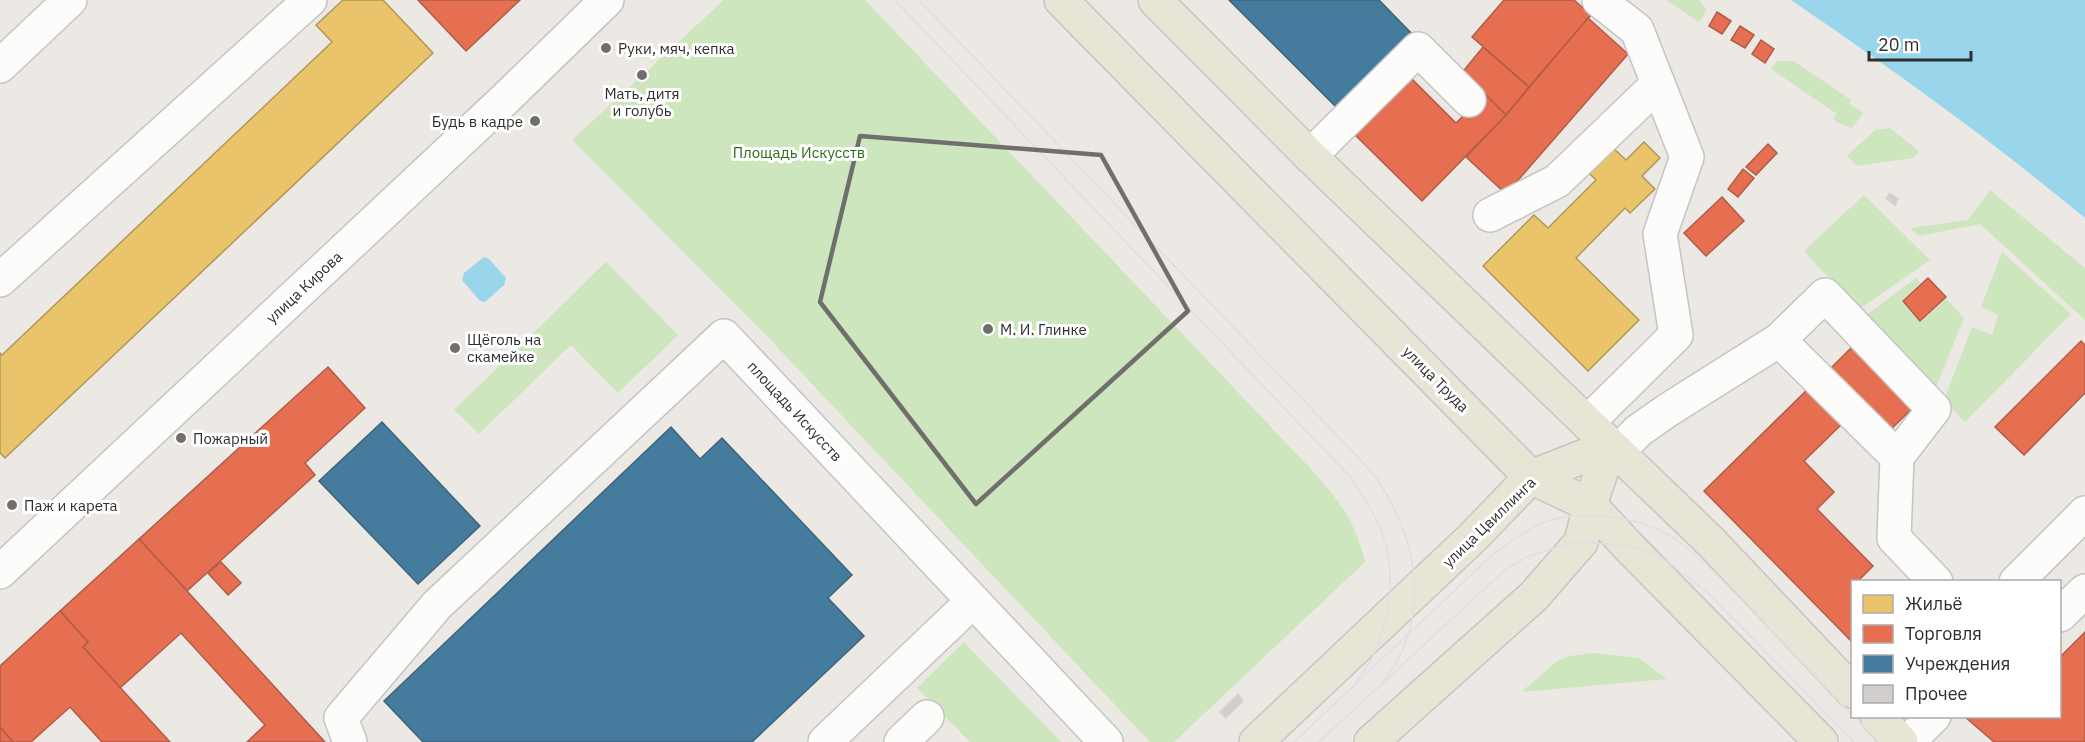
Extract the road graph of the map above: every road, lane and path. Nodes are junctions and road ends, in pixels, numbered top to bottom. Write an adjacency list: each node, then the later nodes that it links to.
1 (70, 0): 7 (street)
2 (310, 0): 12 (street)
3 (607, 0): 20 (street, улица Кирова)
4 (1061, 0): 17 (main road, улица Труда)
5 (1155, 0): 10 (main road)
6 (1599, 0): 8 (street)
7 (0, 66)
8 (1658, 84): 11 (street); 14 (street)
9 (1470, 100): 10 (street)
10 (1310, 156): 14 (main road)
11 (1490, 215)
12 (0, 280)
13 (1779, 340): 15 (street); 16 (street); 16 (street)
14 (1587, 423): 15 (main road)
15 (1614, 449): 17 (main road, улица Цвиллинга); 18 (main road); 26 (main road)
16 (1897, 457): 21 (street)
17 (1531, 477): 18 (main road, улица Труда); 34 (main road, улица Цвиллинга)
18 (1590, 504): 35 (main road); 36 (main road, улица Труда)
19 (2085, 513): 22 (street)
20 (0, 572)
21 (1934, 580)
22 (2018, 580)
23 (2085, 591): 25 (street)
24 (973, 601): 30 (street, площадь Искусств); 31 (street); 33 (street, площадь Искусств)
25 (2061, 614)
26 (1851, 690)
27 (927, 717): 32 (street)
28 (1878, 718): 37 (main road)
29 (1933, 718): 38 (street)
30 (350, 742)
31 (825, 742)
32 (901, 742)
33 (1106, 742)
34 (1256, 742)
35 (1371, 742)
36 (1821, 742)
37 (1901, 742)
38 (1908, 742)

